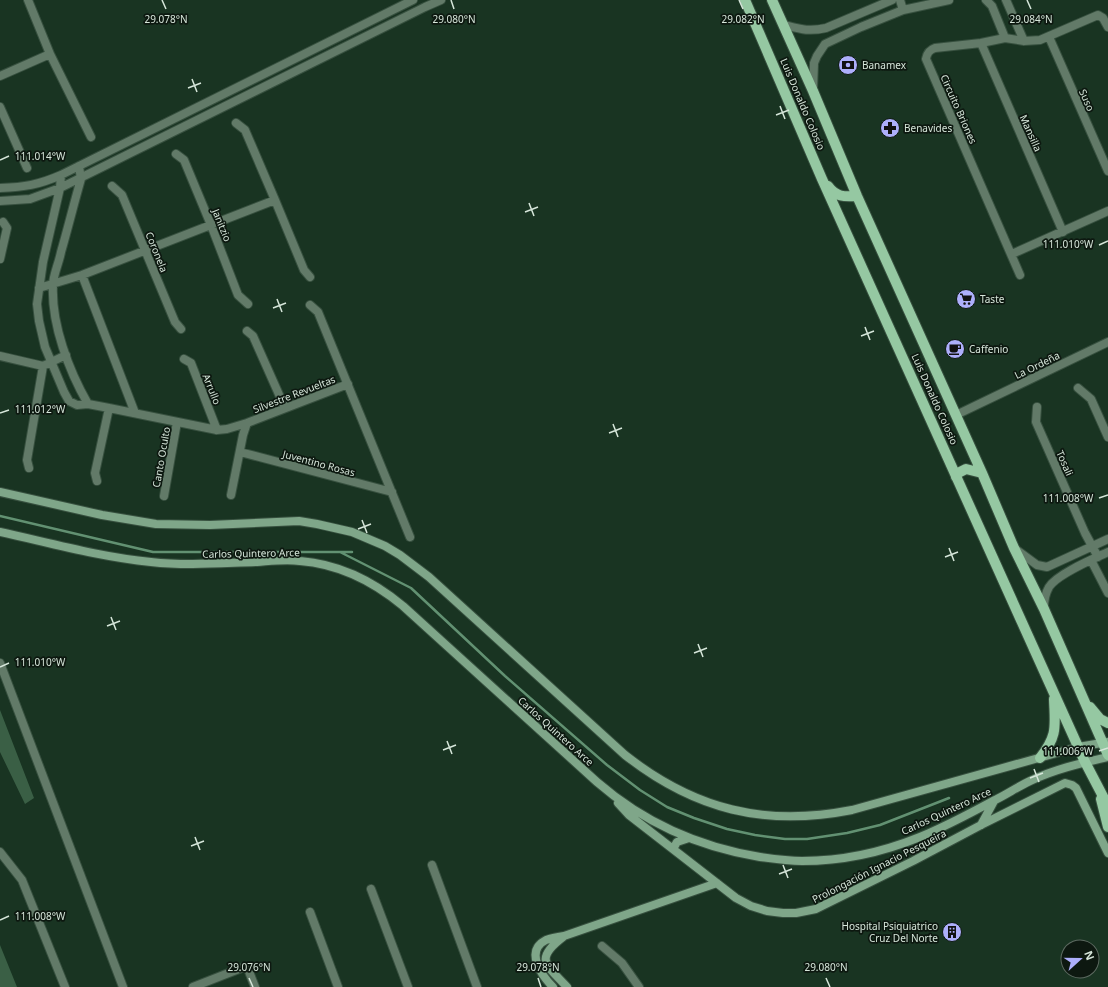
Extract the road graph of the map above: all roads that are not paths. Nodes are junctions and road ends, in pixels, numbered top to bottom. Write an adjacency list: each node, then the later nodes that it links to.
1 (28, 0): 19 (street)
2 (413, 0): 20 (street)
3 (441, 0): 11 (street)
4 (745, 0): 33 (main road, Luis Donaldo Colosio)
5 (772, 0): 13 (main road, Luis Donaldo Colosio)
6 (892, 0): 13 (street)
7 (900, 0): 12 (street)
8 (949, 0): 12 (street)
9 (986, 0): 16 (street)
10 (1006, 0): 17 (street)
11 (423, 3): 22 (street)
12 (904, 10): 23 (street)
13 (784, 25): 23 (main road, Luis Donaldo Colosio)
14 (1108, 28): 15 (street, Circuito Briones)
15 (1049, 37): 17 (street, Circuito Briones); 30 (street, Suso)
16 (1005, 38): 17 (street, Circuito Briones); 18 (street, Circuito Briones)
17 (1024, 41)
18 (981, 43): 43 (street, Mansilla); 45 (street, Circuito Briones)
19 (50, 54): 21 (street); 26 (street)
20 (279, 66): 22 (street); 28 (street)
21 (0, 76)
22 (285, 76): 32 (street)
23 (813, 91): 37 (main road, Luis Donaldo Colosio)
24 (0, 107): 29 (street)
25 (236, 124): 38 (street)
26 (91, 137)
27 (176, 154): 42 (street, Janitzio)
28 (79, 166): 31 (street); 32 (street)
29 (27, 168)
30 (1108, 171)
31 (61, 175): 35 (street); 36 (street)
32 (81, 178): 36 (street); 50 (street)
33 (822, 179): 37 (main road); 77 (main road, Luis Donaldo Colosio)
34 (112, 186): 44 (street, Coronela)
35 (0, 188)
36 (60, 188): 39 (street); 51 (street)
37 (857, 196): 69 (main road, Luis Donaldo Colosio)
38 (275, 200): 42 (street); 49 (street)
39 (0, 201)
40 (1108, 211): 43 (street)
41 (3, 222): 46 (street)
42 (211, 225): 44 (street); 52 (street, Janitzio)
43 (1063, 232): 45 (street)
44 (146, 250): 47 (street); 54 (street, Coronela)
45 (1012, 254): 48 (street)
46 (0, 259)
47 (82, 275): 50 (street); 68 (street)
48 (1020, 275)
49 (310, 276)
50 (53, 284): 51 (street); 57 (street)
51 (39, 288): 60 (street)
52 (248, 304)
53 (310, 305): 62 (street)
54 (181, 329)
55 (247, 331): 67 (street)
56 (1108, 342): 69 (street, La Ordeña)
57 (66, 355): 60 (street); 64 (street)
58 (0, 356): 61 (street)
59 (184, 359): 72 (street, Arrullo)
60 (52, 362): 61 (street); 64 (street)
61 (43, 366): 75 (street)
62 (348, 384): 67 (street, Silvestre Revueltas); 80 (street)
63 (1078, 388): 73 (street)
64 (88, 404): 66 (street)
65 (1037, 407): 86 (street, Tosali)
66 (109, 408): 68 (street); 78 (street)
67 (285, 408): 71 (street, Silvestre Revueltas)
68 (135, 413): 70 (street)
69 (956, 415): 76 (main road, Luis Donaldo Colosio)
70 (177, 422): 72 (street); 82 (street, Canto Oculto)
71 (247, 423): 72 (street, Silvestre Revueltas); 74 (street)
72 (217, 430)
73 (1108, 437)
74 (240, 452): 80 (street, Juventino Rosas); 81 (street)
75 (29, 468)
76 (982, 473): 77 (main road); 87 (main road, Luis Donaldo Colosio)
77 (956, 477): 93 (main road, Luis Donaldo Colosio)
78 (97, 481)
79 (0, 492): 99 (main road, Carlos Quintero Arce)
80 (392, 492): 84 (street)
81 (231, 495)
82 (164, 496)
83 (0, 532): 101 (main road, Carlos Quintero Arce)
84 (410, 537)
85 (1108, 539): 86 (street)
86 (1093, 546): 87 (street); 89 (street, Tosali)
87 (1014, 548): 91 (main road, Luis Donaldo Colosio)
88 (1108, 552): 89 (street)
89 (1095, 558): 90 (street, Tosali); 91 (street)
90 (1108, 593)
91 (1044, 609): 94 (main road, Luis Donaldo Colosio)
92 (0, 663): 118 (street)
93 (1054, 693): 97 (main road, Luis Donaldo Colosio); 99 (main road)
94 (1082, 697): 95 (main road); 96 (main road, Luis Donaldo Colosio)
95 (1108, 723)
96 (1106, 743): 97 (main road, Carlos Quintero Arce); 98 (main road, Luis Donaldo Colosio)
97 (1078, 747): 99 (main road, Carlos Quintero Arce); 100 (main road, Luis Donaldo Colosio)
98 (1108, 756): 100 (main road, Carlos Quintero Arce)
99 (1040, 758)
100 (1085, 762): 102 (main road, Luis Donaldo Colosio); 103 (main road, Carlos Quintero Arce)
101 (600, 784): 107 (main road, Carlos Quintero Arce); 108 (main road, Prolongación Ignacio Pesqueira)
102 (1099, 788): 104 (main road, Luis Donaldo Colosio); 106 (main road)
103 (994, 801): 105 (main road); 107 (main road, Carlos Quintero Arce)
104 (1108, 806)
105 (981, 825): 110 (main road, Prolongación Ignacio Pesqueira); 112 (main road, Prolongación Ignacio Pesqueira)
106 (1108, 827)
107 (689, 838): 108 (main road)
108 (673, 849): 112 (main road, Prolongación Ignacio Pesqueira)
109 (0, 852): 117 (street)
110 (1108, 853)
111 (432, 865): 123 (street)
112 (717, 883): 115 (main road)
113 (370, 889): 122 (street)
114 (310, 912): 121 (street)
115 (564, 936): 124 (main road); 125 (main road)
116 (602, 946): 126 (street)
117 (65, 987)
118 (123, 987)
119 (193, 987): 120 (street)
120 (255, 987)
121 (338, 987)
122 (408, 987)
123 (477, 987)
124 (553, 987)
125 (567, 987)
126 (639, 987)

